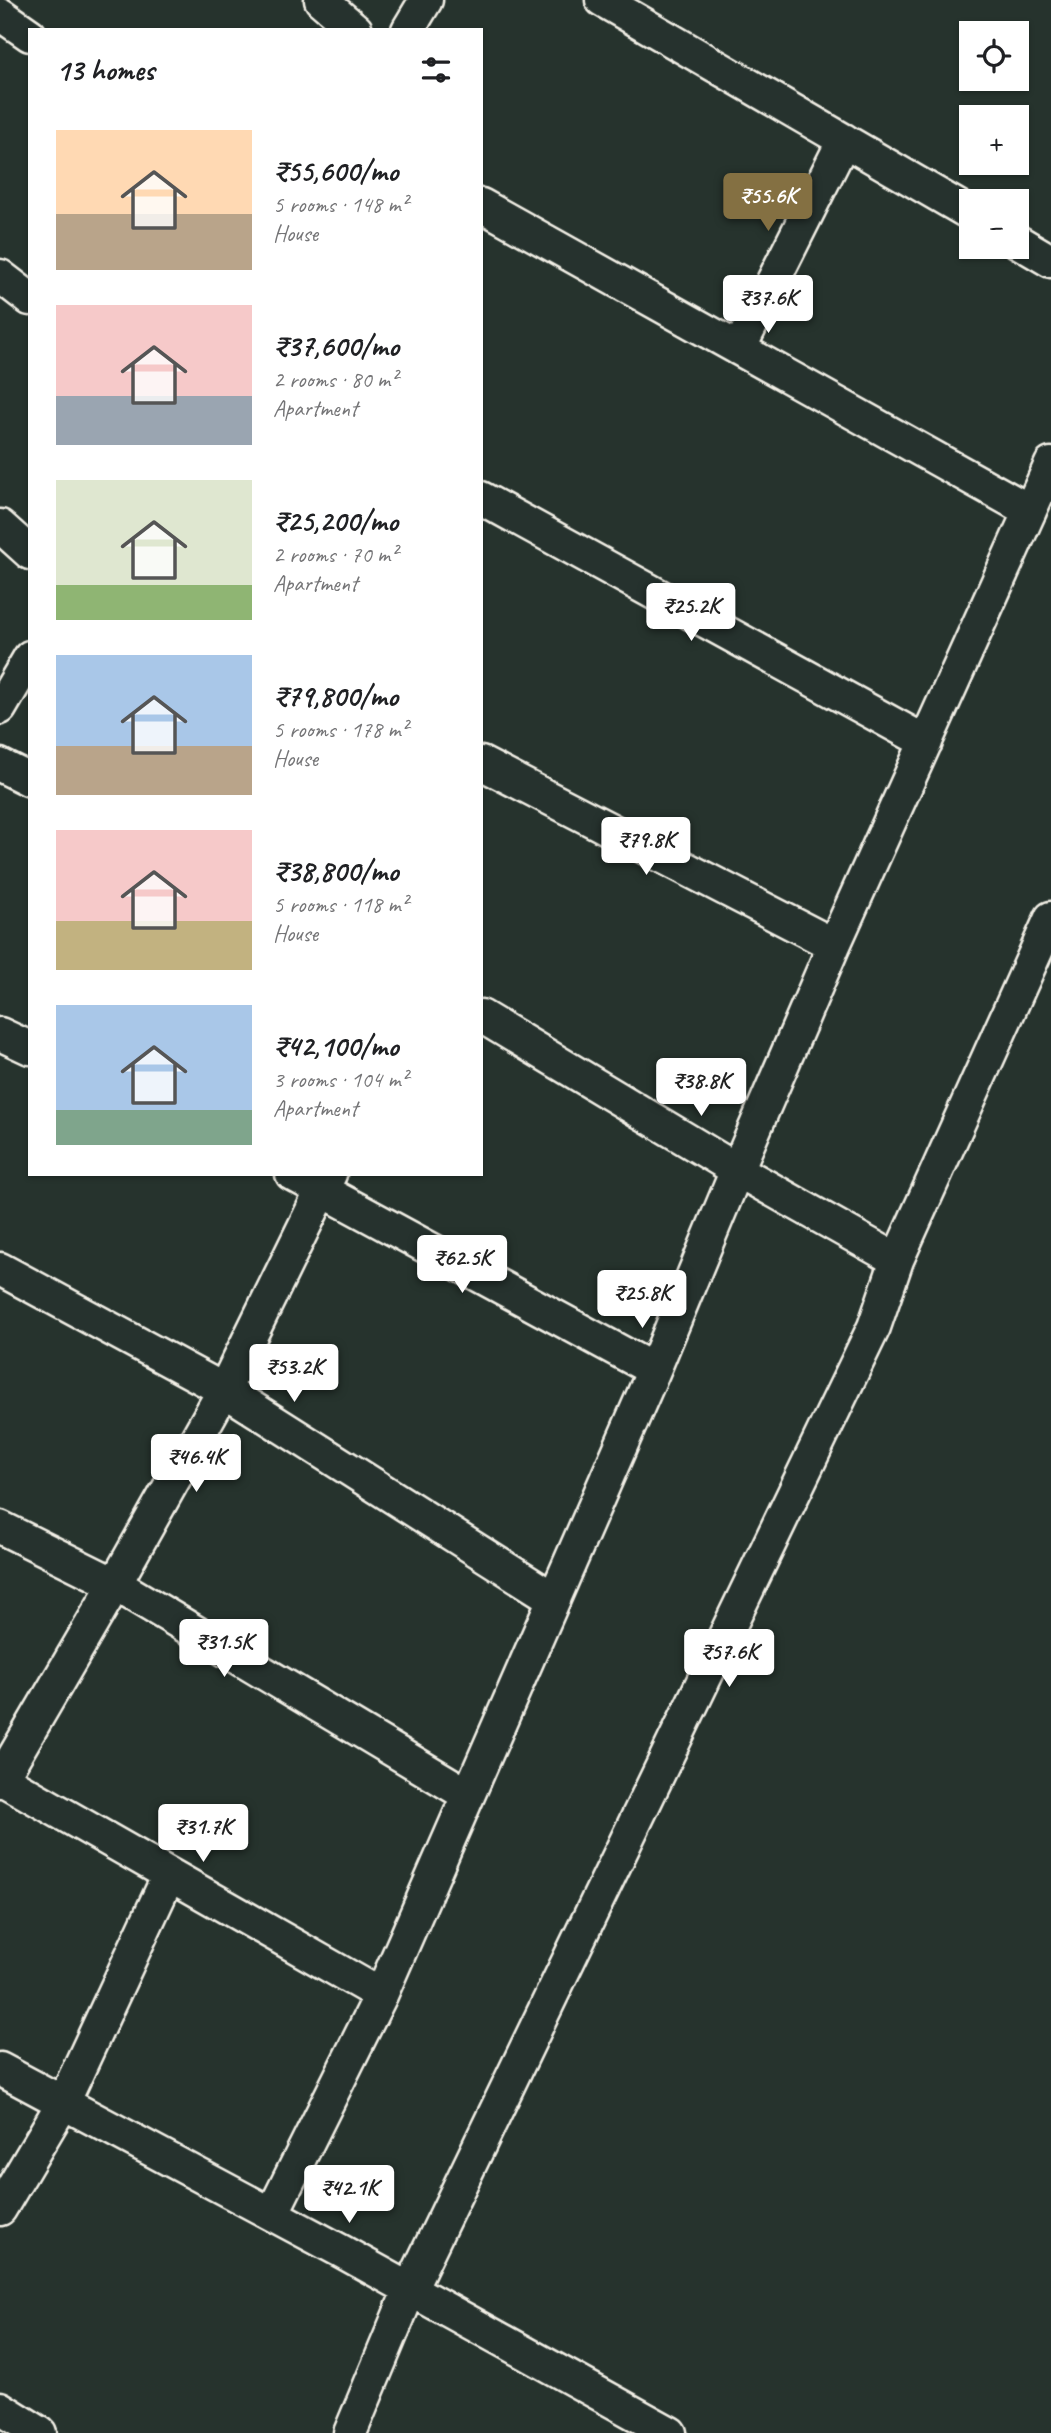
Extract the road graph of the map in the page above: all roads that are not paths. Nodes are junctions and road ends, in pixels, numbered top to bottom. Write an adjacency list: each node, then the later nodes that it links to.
1 (321, 0): 5 (street)
2 (426, 0): 6 (street)
3 (602, 0): 8 (street)
4 (0, 14): 7 (street)
5 (354, 28)
6 (409, 28)
7 (28, 34)
8 (844, 140): 10 (street); 15 (street)
9 (483, 206): 15 (street)
10 (959, 207)
11 (1029, 248): 12 (street)
12 (1051, 261)
13 (0, 276): 14 (street)
14 (28, 297)
15 (739, 349): 18 (street)
16 (1051, 464): 18 (street)
17 (483, 499): 23 (street)
18 (1030, 511): 23 (street)
19 (0, 526): 20 (street)
20 (28, 551)
21 (28, 660): 22 (street)
22 (0, 708)
23 (926, 742): 28 (street)
24 (483, 764): 28 (street)
25 (0, 765): 26 (street)
26 (28, 779)
27 (1047, 936): 35 (street)
28 (834, 945): 32 (street)
29 (483, 1017): 32 (street)
30 (0, 1034): 31 (street)
31 (28, 1047)
32 (737, 1170): 35 (street); 37 (street)
33 (302, 1176): 34 (street)
34 (326, 1181): 37 (street); 38 (street)
35 (897, 1260): 50 (street)
36 (0, 1269): 38 (street)
37 (654, 1370): 41 (street)
38 (224, 1390): 40 (street); 41 (street)
39 (0, 1527): 40 (street)
40 (116, 1584): 42 (street); 43 (street)
41 (554, 1599): 43 (street)
42 (0, 1779): 44 (street)
43 (468, 1795): 45 (street)
44 (169, 1875): 45 (street); 47 (street)
45 (381, 1995): 49 (street)
46 (0, 2069): 47 (street)
47 (63, 2103): 48 (street); 49 (street)
48 (0, 2209)
49 (272, 2214): 50 (street)
50 (410, 2289): 53 (street); 54 (street)
51 (0, 2408): 52 (street)
52 (40, 2433)
53 (350, 2433)
54 (670, 2433)

